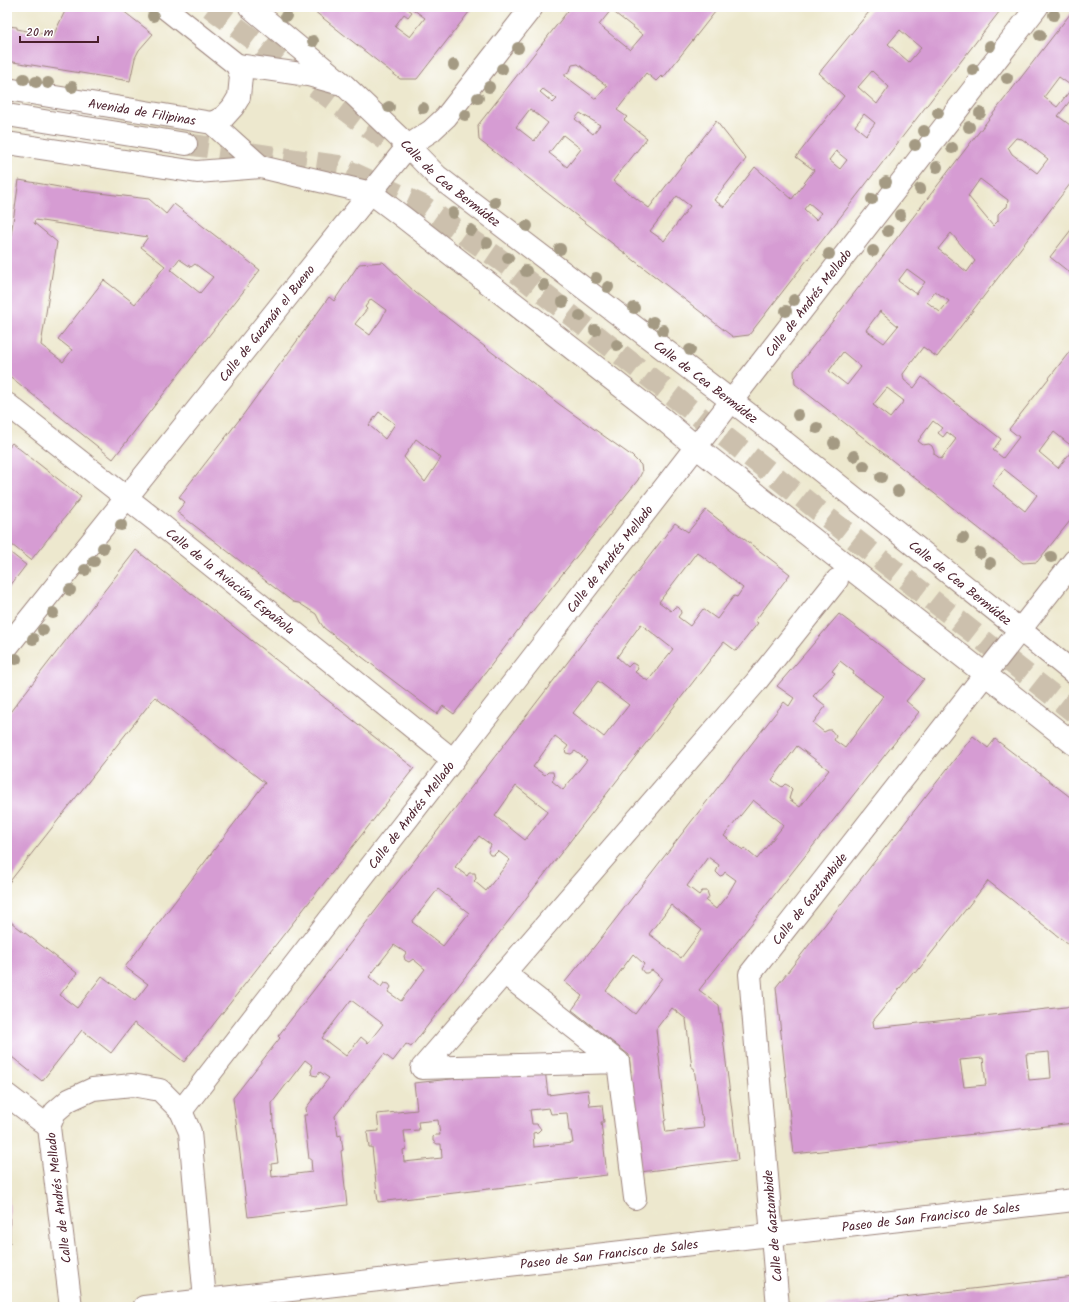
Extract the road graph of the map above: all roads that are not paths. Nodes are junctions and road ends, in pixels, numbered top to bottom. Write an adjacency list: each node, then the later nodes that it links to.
1 (164, 7): 5 (street, Calle de Cea Bermúdez)
2 (250, 7): 6 (street, Calle de Cea Bermúdez)
3 (532, 7): 12 (street, Calle de Guzmán el Bueno)
4 (1037, 7): 15 (street, Calle de Andrés Mellado)
5 (237, 64): 6 (street, Calle de Cea Bermúdez); 9 (street)
6 (344, 85): 12 (street, Calle de Cea Bermúdez)
7 (7, 89): 9 (street, Avenida de Filipinas)
8 (7, 115): 11 (street, Avenida de Filipinas)
9 (212, 123): 13 (street, Avenida de Filipinas)
10 (7, 144): 13 (street, Avenida de Filipinas)
11 (186, 144)
12 (408, 146): 14 (street, Calle de Guzmán el Bueno); 15 (street, Calle de Cea Bermúdez)
13 (261, 168): 14 (street, Avenida de Filipinas)
14 (371, 193): 17 (street); 18 (street, Calle de Guzmán el Bueno)
15 (732, 401): 17 (street, Calle de Andrés Mellado); 21 (street, Calle de Cea Bermúdez)
16 (7, 404): 18 (street, Calle de la Aviación Española)
17 (696, 447): 24 (street); 26 (street, Calle de Andrés Mellado)
18 (127, 498): 22 (street, Calle de Guzmán el Bueno); 26 (street, Calle de la Aviación Española)
19 (1074, 561): 21 (street, Calle de Gaztambide)
20 (837, 580): 27 (street)
21 (1020, 629): 23 (street, Calle de Cea Bermúdez); 24 (street, Calle de Gaztambide)
22 (7, 648)
23 (1074, 672)
24 (985, 673): 25 (street); 34 (street, Calle de Gaztambide)
25 (1074, 744)
26 (453, 760): 30 (street, Calle de Andrés Mellado)
27 (504, 973): 28 (street); 28 (street)
28 (618, 1062): 32 (street)
29 (7, 1095): 31 (street)
30 (181, 1111): 31 (street, Calle de Andrés Mellado); 35 (street, Calle de Andrés Mellado)
31 (49, 1127): 36 (street, Calle de Andrés Mellado)
32 (635, 1198)
33 (1074, 1200): 34 (street, Paseo de San Francisco de Sales)
34 (773, 1234): 35 (street, Paseo de San Francisco de Sales); 38 (street, Calle de Gaztambide)
35 (204, 1300): 37 (street, Paseo de San Francisco de Sales)
36 (71, 1307)
37 (148, 1307)
38 (778, 1307)

